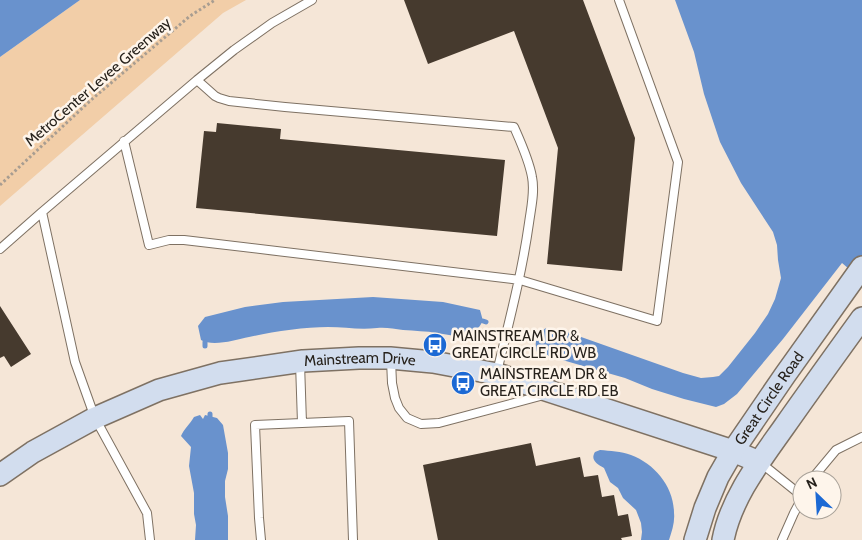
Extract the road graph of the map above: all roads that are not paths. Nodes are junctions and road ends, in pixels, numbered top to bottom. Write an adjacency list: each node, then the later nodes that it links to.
1 (312, 0): 3 (lane)
2 (619, 0): 8 (lane)
3 (197, 80): 4 (lane); 8 (lane)
4 (124, 141): 5 (lane); 8 (lane)
5 (42, 212): 6 (lane); 14 (lane)
6 (0, 249)
7 (858, 273): 17 (street, Great Circle Road)
8 (520, 280): 12 (lane)
9 (862, 318): 18 (street, Great Circle Road)
10 (390, 358): 11 (street, Mainstream Drive); 12 (street, Mainstream Drive); 13 (lane)
11 (300, 362): 14 (street, Mainstream Drive); 15 (lane)
12 (497, 374): 13 (street, Mainstream Drive)
13 (556, 392): 17 (street, Mainstream Drive)
14 (95, 418): 20 (street, Mainstream Drive); 23 (lane)
15 (302, 423): 24 (lane); 25 (lane)
16 (862, 436): 19 (lane)
17 (733, 450): 18 (street, Mainstream Drive); 26 (street, Great Circle Road)
18 (759, 462): 21 (lane); 27 (street, Great Circle Road)
19 (819, 470)
20 (0, 475)
21 (792, 489)
22 (792, 518): 28 (lane)
23 (150, 540)
24 (261, 540)
25 (353, 540)
26 (695, 540)
27 (723, 540)
28 (782, 540)

